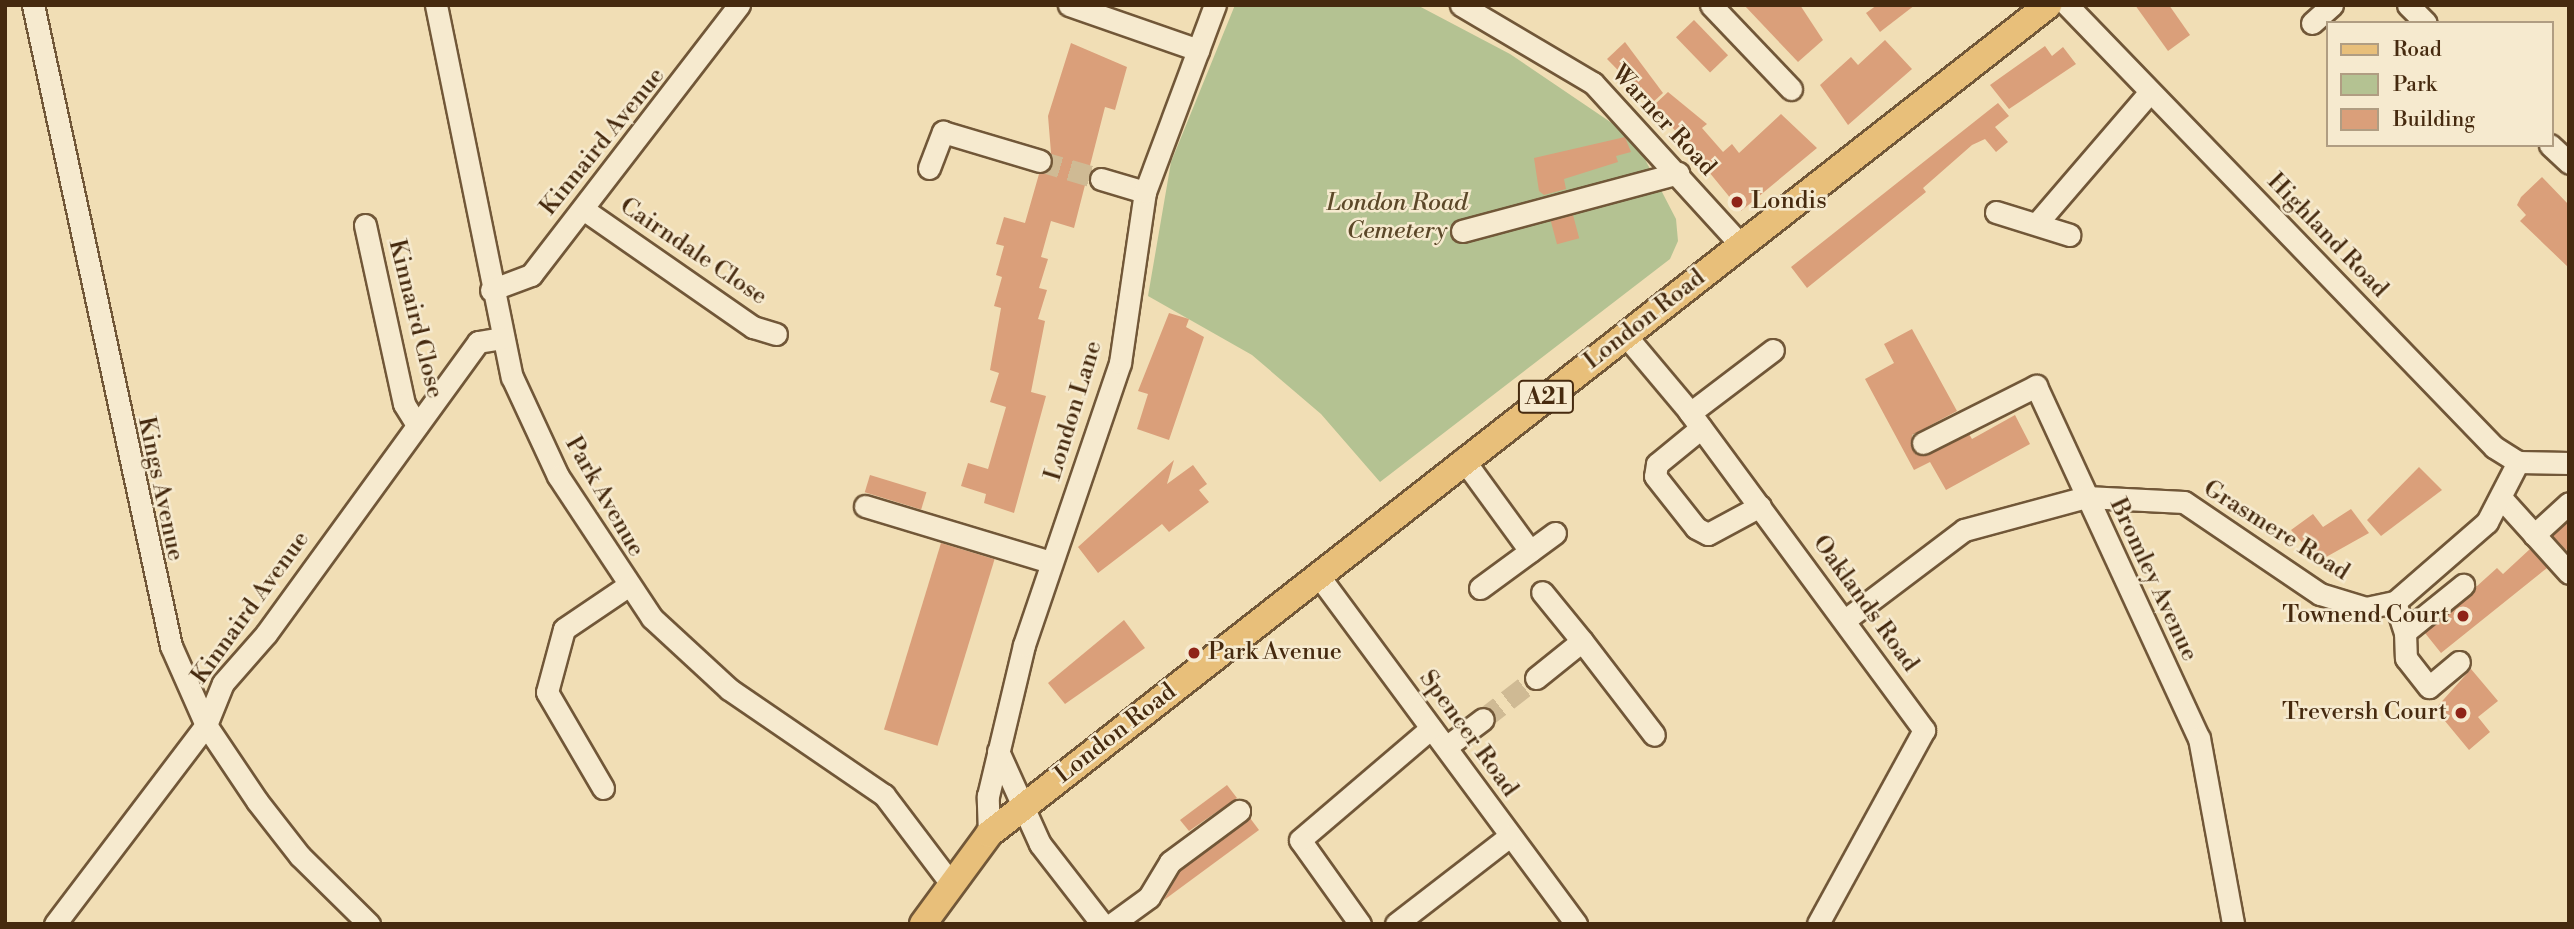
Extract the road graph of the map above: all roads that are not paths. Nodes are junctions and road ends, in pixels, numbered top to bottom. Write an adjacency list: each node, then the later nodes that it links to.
1 (33, 5): 63 (street, Kings Avenue)
2 (436, 5): 30 (street, Park Avenue)
3 (739, 5): 23 (street, Kinnaird Avenue)
4 (1069, 5): 13 (street)
5 (1215, 5): 13 (street, London Lane)
6 (1461, 5): 20 (street, Warner Road)
7 (1711, 5): 14 (street)
8 (2332, 5): 12 (street)
9 (2408, 5): 11 (street)
10 (2050, 6): 15 (street, Highland Road); 29 (main road, London Road / A21)
11 (2424, 21)
12 (2312, 23)
13 (1198, 50): 22 (street, London Lane)
14 (1791, 89)
15 (2150, 92): 25 (street); 39 (street, Highland Road)
16 (2552, 147): 18 (street)
17 (1040, 161): 19 (street)
18 (2569, 163)
19 (929, 168)
20 (1678, 173): 27 (street); 29 (street, Warner Road)
21 (1101, 179): 22 (street)
22 (1145, 192): 49 (street, London Lane)
23 (583, 209): 30 (street, Kinnaird Avenue); 31 (street, Cairndale Close)
24 (1996, 212): 25 (street)
25 (2038, 222): 28 (street)
26 (365, 225): 36 (street, Kinnaird Close)
27 (1462, 231)
28 (2070, 235)
29 (1741, 245): 32 (main road, London Road / A21)
30 (491, 290): 33 (street, Park Avenue)
31 (776, 334)
32 (1626, 336): 35 (street, Oaklands Road); 38 (main road, London Road / A21)
33 (502, 338): 36 (street, Kinnaird Avenue); 53 (street, Park Avenue)
34 (1773, 350): 35 (street)
35 (1695, 420): 45 (street, Oaklands Road); 45 (street)
36 (416, 425): 63 (street, Kinnaird Avenue)
37 (1923, 443): 41 (street, Bromley Avenue)
38 (1463, 459): 48 (street); 51 (main road, London Road / A21)
39 (2518, 461): 40 (street); 42 (street)
40 (2569, 463)
41 (2085, 497): 56 (street, Grasmere Road); 57 (street, Grasmere Road); 82 (street, Bromley Avenue)
42 (2503, 500): 47 (street); 56 (street)
43 (2569, 503): 47 (street)
44 (865, 506): 49 (street)
45 (1760, 506): 57 (street, Oaklands Road)
46 (1555, 533): 48 (street)
47 (2534, 535): 50 (street)
48 (1530, 551): 54 (street)
49 (1051, 562): 67 (street, London Lane)
50 (2569, 573)
51 (1318, 575): 64 (street, Spencer Road); 69 (main road, London Road / A21)
52 (2463, 585): 58 (street)
53 (626, 587): 68 (street); 73 (street, Park Avenue)
54 (1480, 588)
55 (1542, 592): 59 (street)
56 (2395, 602): 58 (street)
57 (1845, 620): 75 (street, Oaklands Road)
58 (2405, 632): 60 (street)
59 (1582, 641): 61 (street); 65 (street)
60 (2459, 662)
61 (1536, 678)
62 (1483, 719): 66 (street)
63 (206, 724): 76 (street, Kinnaird Avenue); 77 (street, Kings Avenue)
64 (1431, 727): 66 (street, Spencer Road); 79 (street)
65 (1654, 735)
66 (1446, 747): 72 (street, Spencer Road)
67 (998, 751): 69 (street); 71 (street, London Lane)
68 (603, 788)
69 (1035, 798): 71 (main road, A21); 74 (street)
70 (1239, 811): 74 (street)
71 (989, 834): 73 (main road, A21)
72 (1510, 836): 80 (street); 81 (street, Spencer Road)
73 (948, 881): 78 (main road, A21)
74 (1105, 923)
75 (1821, 923)
76 (55, 924)
77 (369, 924)
78 (923, 924)
79 (1360, 924)
80 (1396, 924)
81 (1576, 924)
82 (2233, 924)

